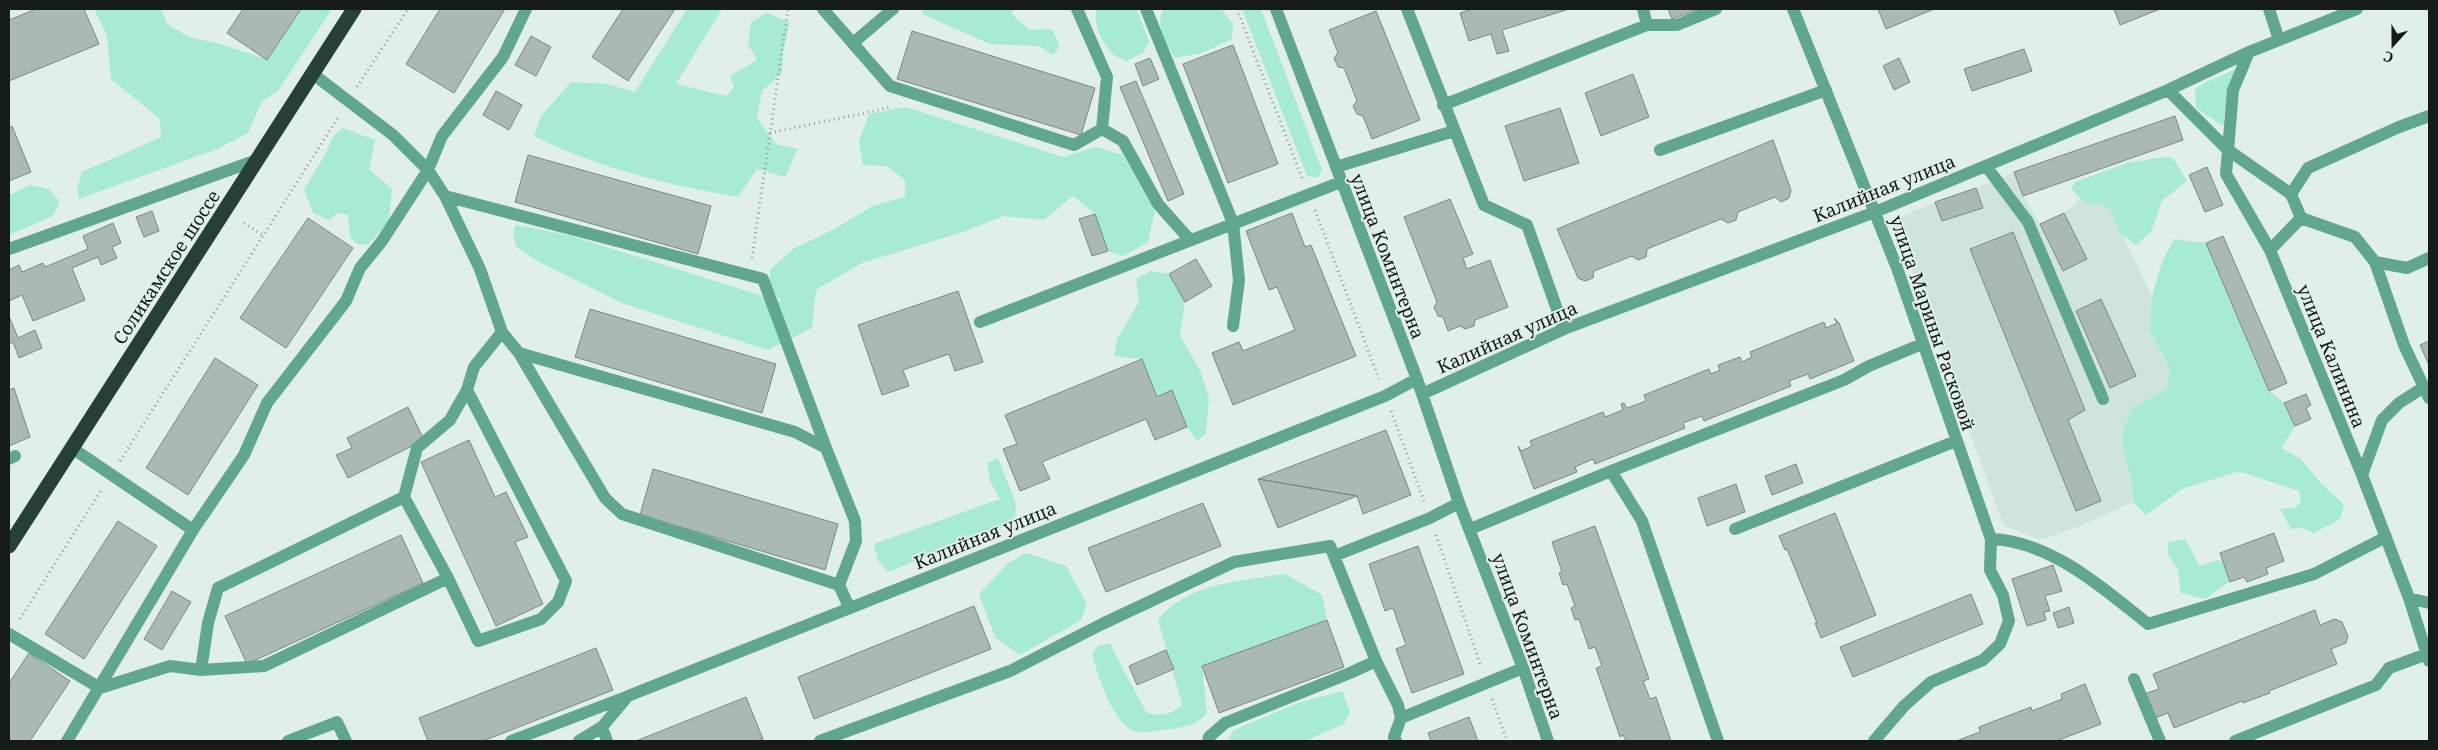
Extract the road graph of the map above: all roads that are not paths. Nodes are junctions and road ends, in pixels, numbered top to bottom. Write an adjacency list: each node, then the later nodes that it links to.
1 (354, 9): 18 (highway, Соликамское шоссе)
2 (526, 9): 30 (street)
3 (823, 9): 16 (street)
4 (893, 9): 16 (street)
5 (1077, 9): 23 (street)
6 (1146, 9): 36 (street)
7 (1276, 9): 29 (street, улица Коминтерна)
8 (1407, 9): 21 (street)
9 (1643, 9): 14 (street)
10 (1716, 9): 14 (street)
11 (1793, 9): 19 (street, улица Марины Расковой)
12 (2269, 9): 15 (street)
13 (2357, 9): 15 (street, Калийная улица)
14 (1647, 25): 21 (street)
15 (2279, 40): 17 (street, Калийная улица)
16 (853, 43): 23 (street)
17 (2249, 52): 20 (street, Калийная улица); 26 (street, улица Калинина)
18 (313, 74): 27 (highway, Соликамское шоссе); 30 (street)
19 (1826, 90): 25 (street); 34 (street, улица Марины Расковой)
20 (2168, 90): 26 (street); 28 (street, Калийная улица)
21 (1443, 105): 24 (street)
22 (2429, 116): 32 (street)
23 (1102, 130): 37 (street)
24 (1454, 131): 29 (street); 44 (street)
25 (1660, 150)
26 (2228, 150): 32 (street); 39 (street, улица Калинина)
27 (257, 160): 38 (street); 54 (highway, Соликамское шоссе)
28 (1986, 166): 34 (street, Калийная улица); 52 (street)
29 (1336, 167): 31 (street, улица Коминтерна)
30 (428, 170): 33 (street); 62 (street)
31 (1341, 182): 36 (street); 48 (street, улица Коминтерна)
32 (2291, 194): 35 (street)
33 (445, 196): 45 (street); 55 (street)
34 (1875, 212): 44 (street, Калийная улица); 46 (street, улица Марины Расковой)
35 (2302, 218): 39 (street); 41 (street)
36 (1234, 223): 37 (street); 43 (street)
37 (1190, 240): 42 (street)
38 (9, 249)
39 (2270, 250): 57 (street, улица Калинина)
40 (2429, 258): 41 (street)
41 (2375, 262): 50 (street)
42 (980, 322)
43 (1234, 326)
44 (1564, 329): 51 (street, Калийная улица)
45 (502, 332): 47 (street); 49 (street)
46 (1922, 344): 53 (street, улица Марины Расковой); 56 (street)
47 (520, 353): 55 (street); 68 (street)
48 (1417, 379): 51 (street, улица Коминтерна); 71 (street, Калийная улица)
49 (468, 390): 58 (street); 67 (street)
50 (2427, 393): 57 (street)
51 (1422, 394): 59 (street, улица Коминтерна)
52 (2103, 399)
53 (1956, 441): 61 (street); 64 (street, улица Марины Расковой)
54 (72, 448): 62 (street); 65 (highway, Соликамское шоссе)
55 (826, 448): 68 (street)
56 (1611, 471): 60 (street); 92 (street)
57 (2362, 475): 63 (street, улица Калинина)
58 (404, 497): 67 (street); 76 (street)
59 (1459, 503): 60 (street, улица Коминтерна); 66 (street)
60 (1470, 529): 75 (street, улица Коминтерна)
61 (1736, 529)
62 (194, 530): 78 (street)
63 (2386, 538): 64 (street); 69 (street, улица Калинина)
64 (1991, 539): 93 (street)
65 (9, 546)
66 (1334, 556): 74 (street); 88 (street)
67 (448, 578): 76 (street)
68 (838, 585): 71 (street)
69 (2409, 598): 70 (street); 73 (street, улица Калинина)
70 (2429, 603)
71 (849, 607): 79 (street, Калийная улица)
72 (9, 635): 78 (street)
73 (2428, 657): 95 (street)
74 (1376, 661): 80 (street); 89 (street)
75 (1523, 668): 80 (street); 91 (street, улица Коминтерна)
76 (200, 670): 78 (street)
77 (2134, 679): 94 (street)
78 (100, 688): 82 (street)
79 (628, 696): 81 (street, Калийная улица); 85 (street)
80 (1401, 718): 90 (street)
81 (602, 726): 86 (street, Калийная улица); 87 (street)
82 (67, 741)
83 (288, 741): 84 (street)
84 (346, 741)
85 (511, 741)
86 (579, 741)
87 (607, 741)
88 (820, 741)
89 (1208, 741)
90 (1396, 741)
91 (1548, 741)
92 (1718, 741)
93 (1874, 741)
94 (2160, 741)
95 (2235, 741)

